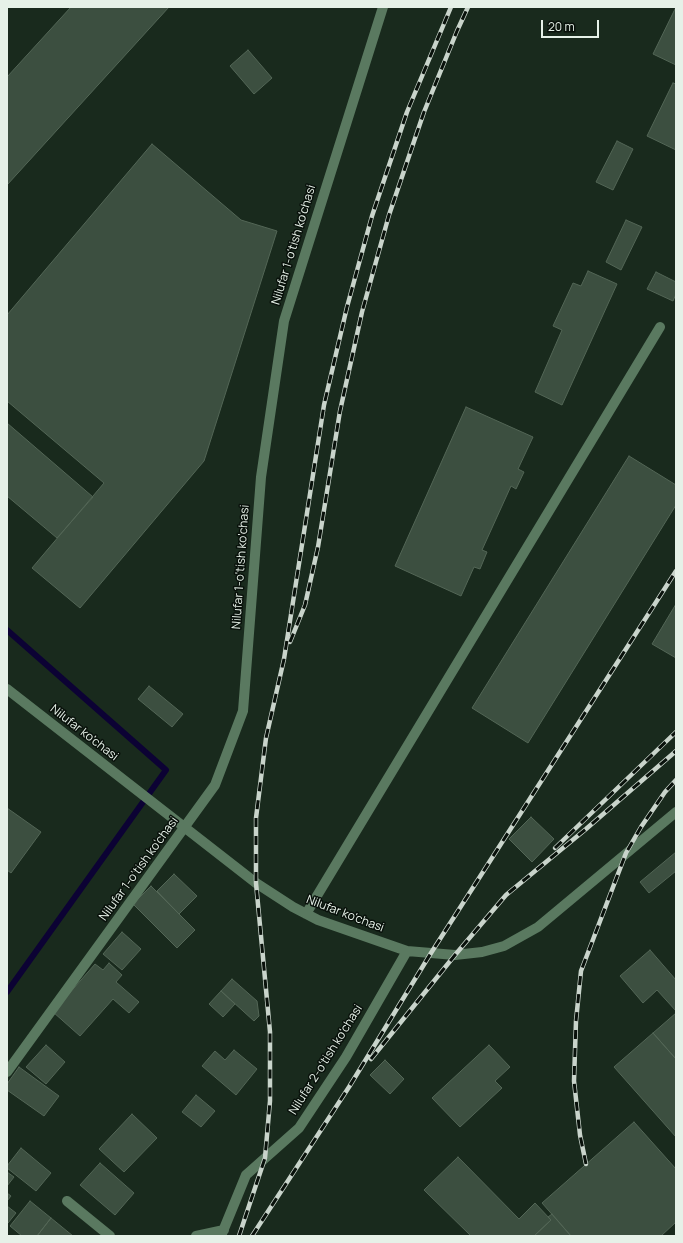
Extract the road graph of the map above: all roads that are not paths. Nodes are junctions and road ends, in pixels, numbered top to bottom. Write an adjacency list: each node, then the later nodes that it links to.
1 (382, 7): 5 (street, Nilufar 1-o'tish ko'chasi)
2 (660, 327): 6 (street)
3 (7, 689): 5 (street, Nilufar ko'chasi)
4 (676, 812): 7 (street, Nilufar ko'chasi)
5 (185, 828): 6 (street, Nilufar ko'chasi); 8 (street, Nilufar 1-o'tish ko'chasi)
6 (306, 914): 7 (street, Nilufar ko'chasi)
7 (407, 950): 10 (street, Nilufar 2-o'tish ko'chasi)
8 (7, 1072)
9 (67, 1201): 11 (street)
10 (222, 1233): 12 (street)
11 (110, 1236)
12 (196, 1236)

